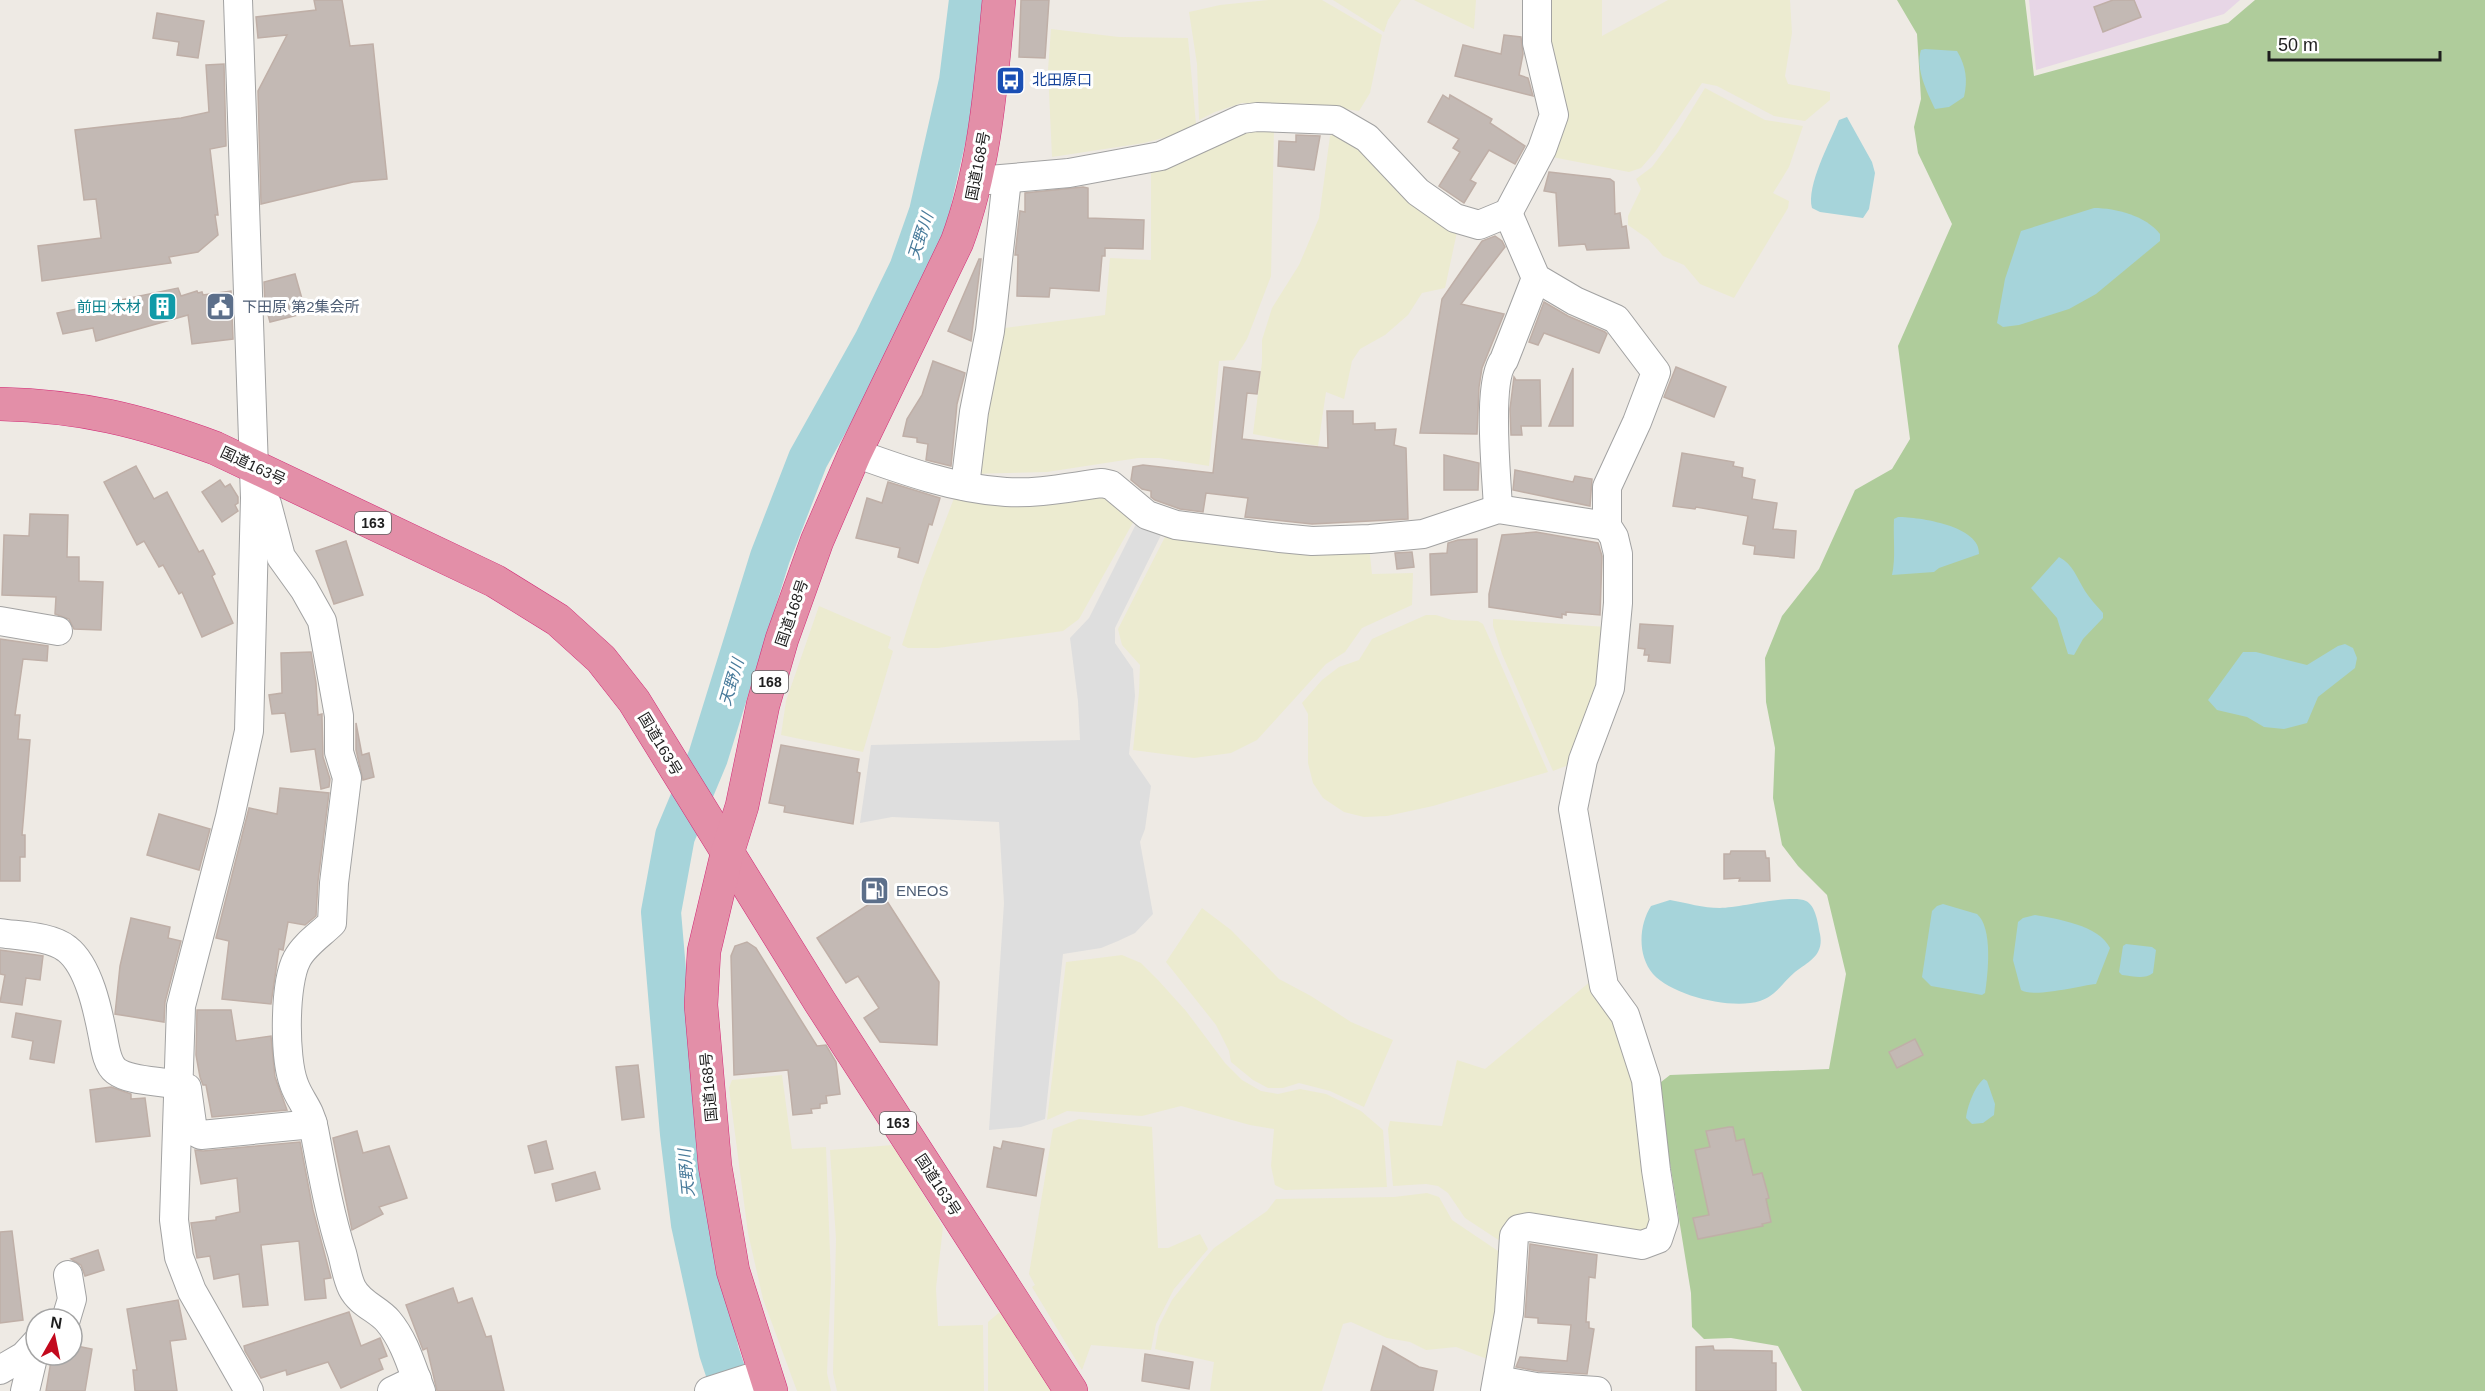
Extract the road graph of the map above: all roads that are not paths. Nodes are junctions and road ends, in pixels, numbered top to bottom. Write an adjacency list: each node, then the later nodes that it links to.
1 (238, 0): 9 (street)
2 (999, 0): 4 (highway, 国道168号 / 168)
3 (1537, 0): 5 (street)
4 (992, 180): 5 (street); 8 (highway, 国道168号 / 168); 10 (street)
5 (1508, 213): 6 (street)
6 (1536, 278): 12 (street); 13 (street)
7 (0, 405): 9 (highway, 国道163号 / 163)
8 (855, 453): 10 (street); 16 (highway, 国道168号 / 168)
9 (254, 466): 11 (street); 16 (highway, 国道163号 / 163)
10 (964, 486): 12 (street)
11 (255, 498): 18 (street); 19 (street)
12 (1498, 509): 13 (street)
13 (1606, 526): 26 (street)
14 (0, 621): 15 (street)
15 (58, 631)
16 (727, 854): 25 (highway, 国道168号 / 168); 31 (highway, 国道163号 / 163)
17 (0, 933): 18 (street)
18 (177, 1084): 19 (street); 29 (street)
19 (313, 1124): 27 (street)
20 (68, 1275): 21 (street)
21 (70, 1307)
22 (24, 1356): 24 (street)
23 (31, 1367): 28 (street)
24 (0, 1370)
25 (759, 1381): 30 (street)
26 (1496, 1386): 32 (street)
27 (410, 1387)
28 (25, 1391)
29 (249, 1391)
30 (709, 1391)
31 (1071, 1391)
32 (1597, 1391)

